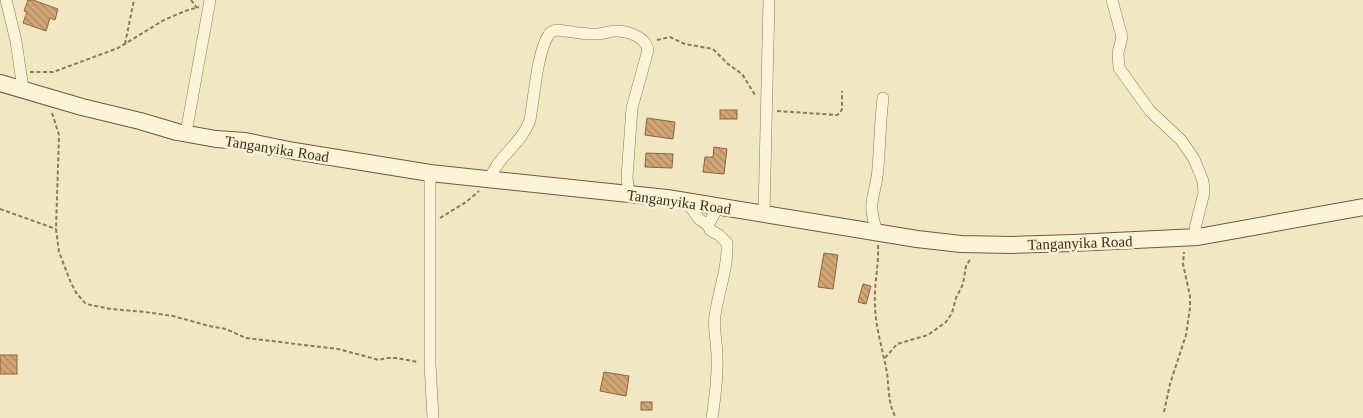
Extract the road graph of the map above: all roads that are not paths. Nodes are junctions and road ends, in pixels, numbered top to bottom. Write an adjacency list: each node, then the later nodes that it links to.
1 (6, 0): 6 (street)
2 (769, 0): 15 (street)
3 (1112, 0): 18 (street)
4 (211, 1): 8 (street)
5 (0, 83): 6 (street, Tanganyika Road)
6 (23, 89): 8 (street, Tanganyika Road)
7 (883, 98): 17 (street)
8 (186, 133): 9 (street, Tanganyika Road)
9 (430, 173): 10 (street, Tanganyika Road); 19 (street)
10 (489, 181): 11 (street, Tanganyika Road); 11 (street)
11 (629, 195): 12 (street, Tanganyika Road)
12 (687, 202): 13 (street, Tanganyika Road); 16 (street)
13 (718, 207): 15 (street, Tanganyika Road); 16 (street)
14 (1363, 207): 18 (street, Tanganyika Road)
15 (764, 213): 17 (street, Tanganyika Road)
16 (708, 225): 20 (street)
17 (878, 233): 18 (street, Tanganyika Road)
18 (1193, 237)
19 (433, 418)
20 (712, 418)

